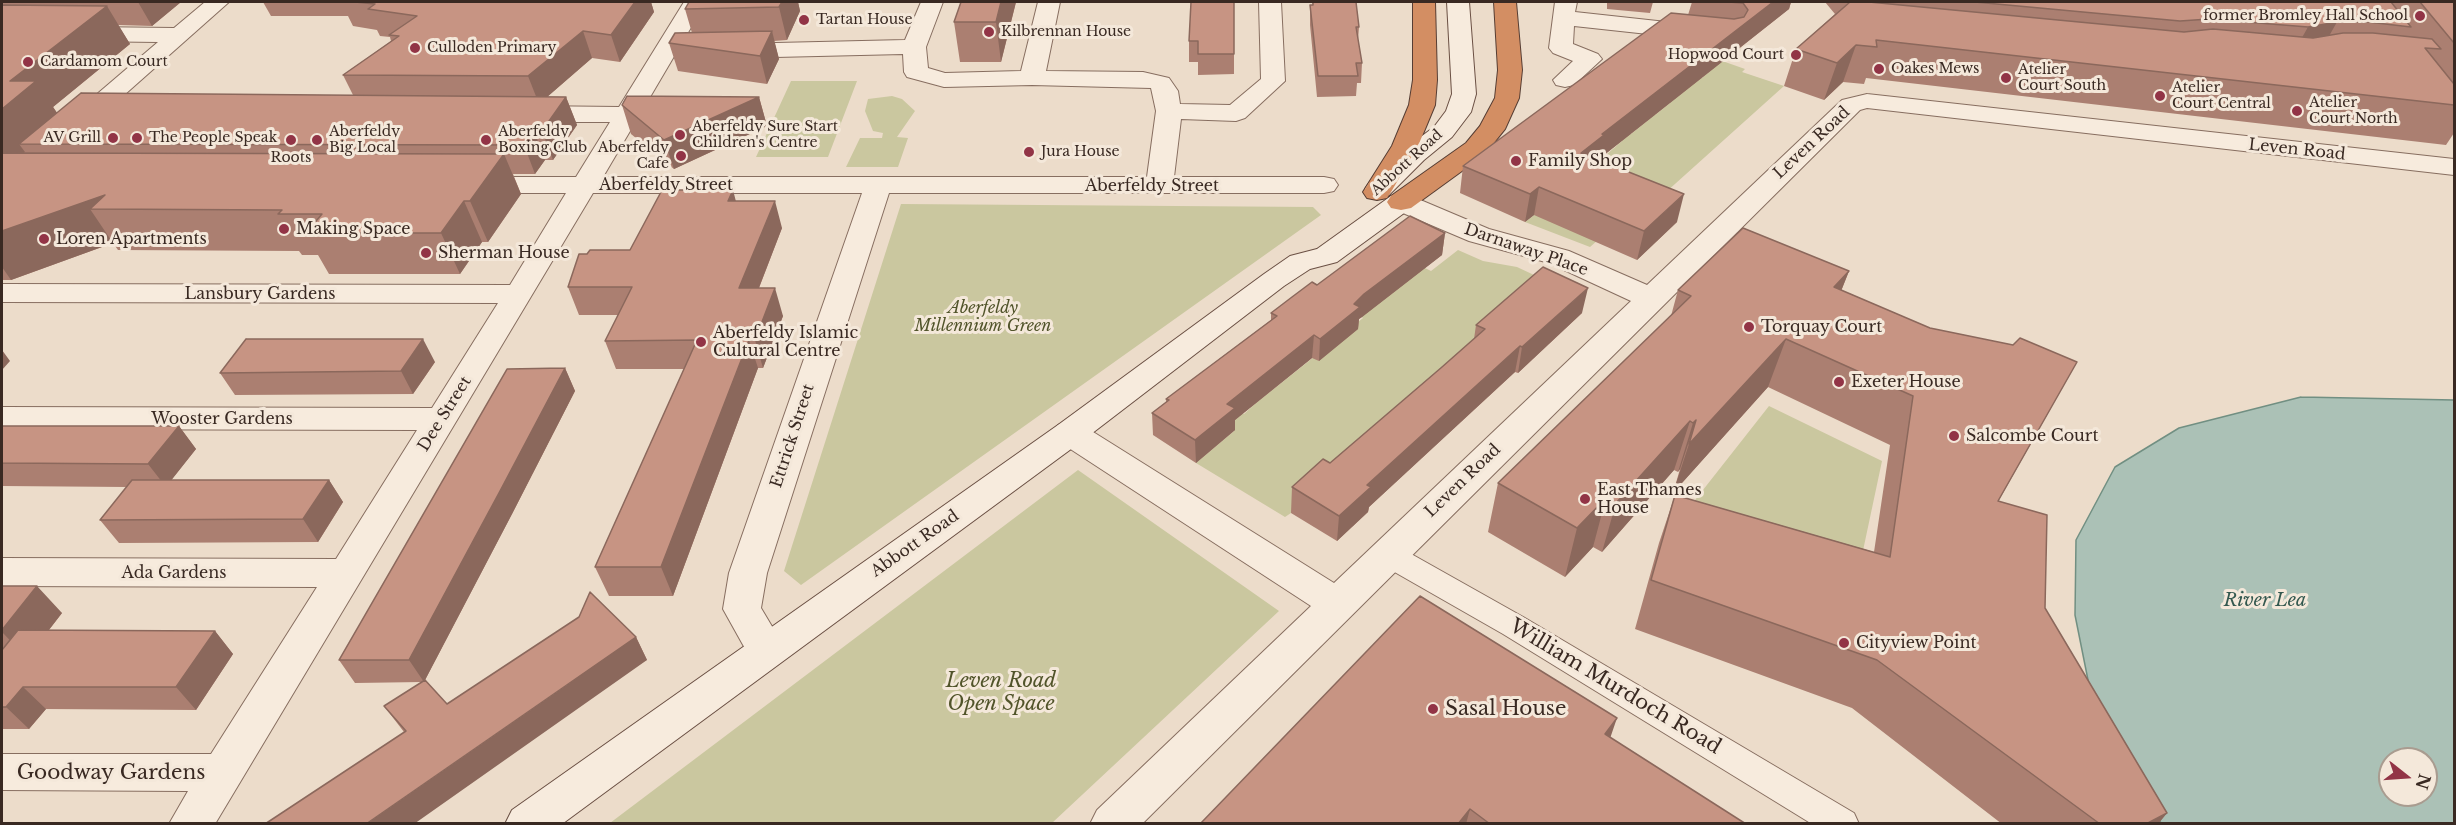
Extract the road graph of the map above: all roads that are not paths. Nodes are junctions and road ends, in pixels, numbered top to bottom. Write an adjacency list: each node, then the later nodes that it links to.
1 (218, 2): 12 (street)
2 (694, 2): 17 (street, Dee Street)
3 (932, 2): 14 (street)
4 (1049, 2): 19 (street)
5 (1270, 2): 23 (street)
6 (1424, 2): 33 (highway)
7 (1458, 2): 33 (street, Abbott Road)
8 (1505, 2): 33 (highway)
9 (1564, 10): 11 (street); 18 (street)
10 (2, 33): 12 (street)
11 (1715, 34)
12 (179, 35): 21 (street)
13 (1612, 42): 18 (street)
14 (914, 48): 16 (street); 19 (street)
15 (687, 51): 17 (street)
16 (711, 51)
17 (663, 52): 25 (street, Dee Street)
18 (1590, 59): 20 (street)
19 (1032, 78): 23 (street)
20 (1565, 80)
21 (93, 110): 22 (street); 26 (street)
22 (128, 110)
23 (1169, 111): 32 (street)
24 (508, 114): 25 (street)
25 (627, 115): 29 (street, Dee Street)
26 (59, 139)
27 (2454, 168): 36 (street, Leven Road)
28 (444, 185): 29 (street, Aberfeldy Street)
29 (585, 185): 31 (street, Aberfeldy Street); 35 (street, Dee Street)
30 (1324, 185): 32 (street, Aberfeldy Street)
31 (878, 186): 32 (street, Aberfeldy Street); 44 (street, Ettrick Street)
32 (1159, 186)
33 (1389, 197): 36 (street, Darnaway Place); 39 (street, Abbott Road)
34 (2, 293): 35 (street, Lansbury Gardens)
35 (519, 294): 38 (street, Dee Street)
36 (1651, 298): 40 (street, Leven Road)
37 (2, 418): 38 (street, Wooster Gardens)
38 (442, 419): 42 (street, Dee Street)
39 (1070, 433): 43 (street); 44 (street, Abbott Road)
40 (1387, 554): 43 (street, Leven Road); 50 (lane, William Murdoch Road)
41 (2, 572): 42 (street, Ada Gardens)
42 (346, 573): 46 (street, Dee Street)
43 (1337, 604): 49 (street, Leven Road)
44 (766, 650): 48 (street, Abbott Road)
45 (2, 772): 46 (street, Goodway Gardens)
46 (221, 773): 47 (street, Dee Street)
47 (191, 824)
48 (527, 824)
49 (1112, 824)
50 (1842, 824)

